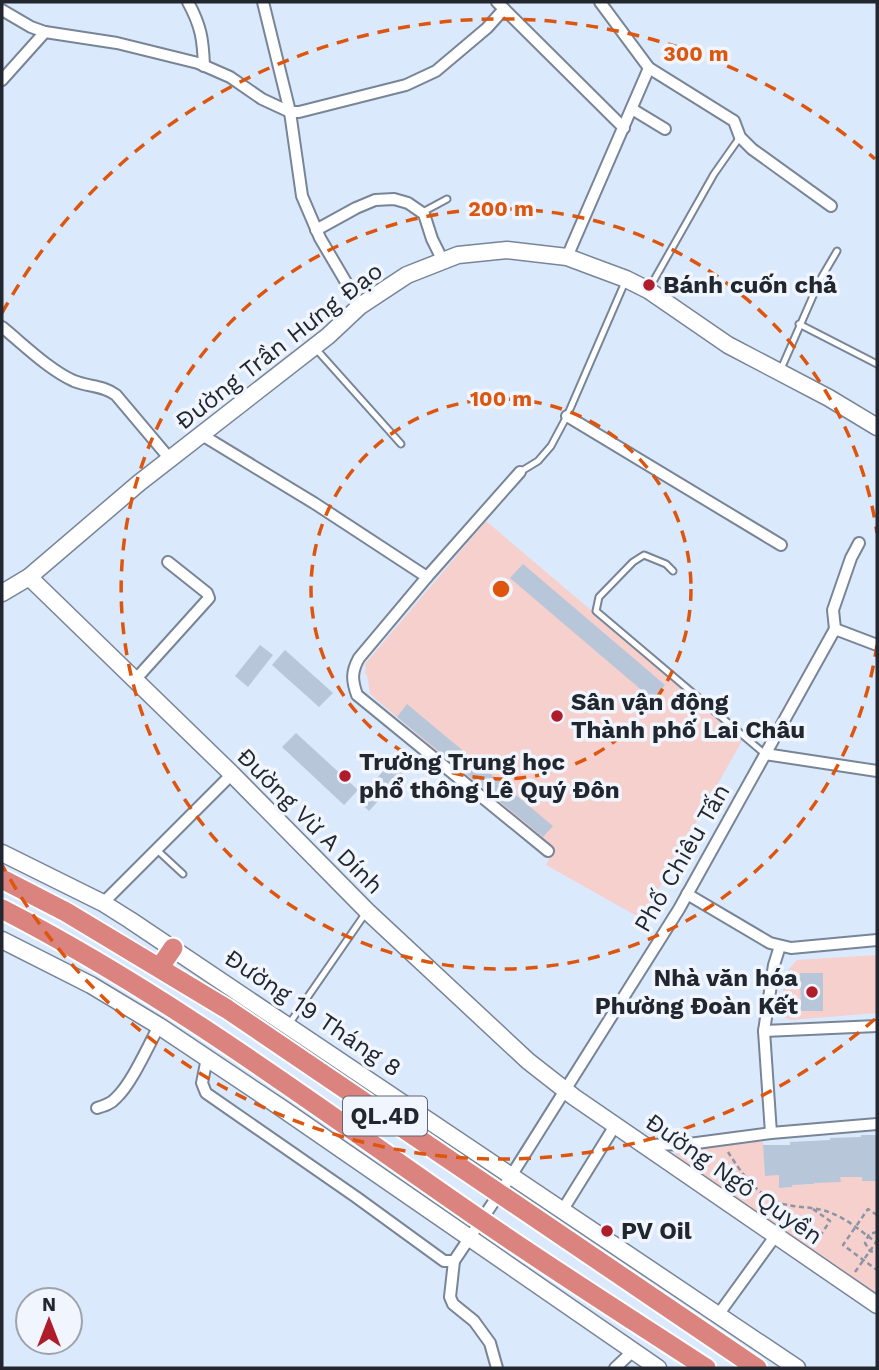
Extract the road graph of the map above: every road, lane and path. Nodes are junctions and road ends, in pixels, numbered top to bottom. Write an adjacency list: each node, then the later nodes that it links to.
1 (188, 2): 7 (street)
2 (264, 2): 11 (street)
3 (600, 2): 8 (street)
4 (500, 5): 11 (street); 12 (street)
5 (2, 10): 6 (street)
6 (45, 32): 7 (street); 9 (street)
7 (204, 66): 11 (street)
8 (649, 68): 10 (street); 14 (street)
9 (2, 80)
10 (632, 109): 12 (street); 13 (street)
11 (290, 112): 18 (street)
12 (624, 128): 20 (street)
13 (665, 129)
14 (740, 137): 16 (street); 23 (lane)
15 (447, 199): 17 (lane)
16 (831, 206)
17 (421, 213): 18 (street); 21 (street)
18 (316, 230): 24 (street)
19 (837, 251): 25 (lane)
20 (567, 257): 21 (street, Đường Trần Hưng Đạo); 22 (street, Đường Trần Hưng Đạo)
21 (443, 261): 24 (street, Đường Trần Hưng Đạo)
22 (626, 279): 23 (street, Đường Trần Hưng Đạo); 30 (lane)
23 (648, 290): 29 (street, Đường Trần Hưng Đạo)
24 (360, 306): 27 (street, Đường Trần Hưng Đạo)
25 (799, 324): 28 (lane); 29 (lane)
26 (2, 327): 34 (street)
27 (314, 347): 32 (street, Đường Trần Hưng Đạo); 33 (lane)
28 (877, 364)
29 (779, 372): 31 (street, Đường Trần Hưng Đạo)
30 (567, 416): 35 (lane); 37 (street)
31 (877, 427)
32 (202, 435): 34 (street, Đường Trần Hưng Đạo); 41 (street)
33 (401, 444)
34 (170, 459): 40 (street, Đường Trần Hưng Đạo)
35 (520, 472): 41 (street)
36 (859, 543): 43 (street)
37 (781, 545)
38 (168, 562): 45 (street)
39 (673, 571): 46 (lane)
40 (29, 576): 42 (street, Đường Trần Hưng Đạo); 45 (street, Đường Vừ A Dính)
41 (427, 577): 50 (street)
42 (2, 593)
43 (835, 629): 44 (street); 46 (street, Phố Chiêu Tấn)
44 (877, 645)
45 (135, 680): 48 (street, Đường Vừ A Dính)
46 (765, 754): 47 (street); 54 (street, Phố Chiêu Tấn)
47 (877, 771)
48 (232, 774): 49 (street); 57 (street, Đường Vừ A Dính)
49 (156, 849): 52 (lane); 55 (street)
50 (548, 851)
51 (2, 853): 55 (street, Đường 19 Tháng 8)
52 (183, 874)
53 (2, 879): 62 (highway, Đường 19 Tháng 8 / QL.4D)
54 (687, 894): 60 (street); 68 (street, Phố Chiêu Tấn)
55 (103, 903): 61 (street, Đường 19 Tháng 8)
56 (2, 909): 82 (highway, QL.4D)
57 (367, 911): 64 (lane); 68 (street, Đường Vừ A Dính)
58 (2, 940): 63 (street)
59 (877, 940): 60 (street)
60 (780, 946): 66 (street)
61 (173, 948): 62 (highway); 64 (street, Đường 19 Tháng 8)
62 (160, 967): 76 (highway, Đường 19 Tháng 8 / QL.4D)
63 (159, 1026): 67 (street); 69 (street)
64 (288, 1026): 75 (street, Đường 19 Tháng 8)
65 (877, 1026): 66 (street)
66 (764, 1031): 72 (street)
67 (206, 1058): 87 (street); 93 (street)
68 (566, 1090): 70 (street, Đường Ngô Quyền); 75 (street, Phố Chiêu Tấn)
69 (97, 1108)
70 (616, 1124): 73 (street, Đường Ngô Quyền); 80 (street)
71 (877, 1124): 72 (street)
72 (771, 1133): 73 (street)
73 (645, 1145): 85 (street, Đường Ngô Quyền)
74 (726, 1147): 77 (path)
75 (511, 1176): 76 (street, Phố Chiêu Tấn); 80 (street, Đường 19 Tháng 8)
76 (500, 1194): 82 (street, Phố Chiêu Tấn); 103 (highway, Đường 19 Tháng 8 / QL.4D)
77 (765, 1195): 78 (path); 79 (path)
78 (810, 1208): 83 (path); 89 (path)
79 (754, 1209)
80 (562, 1211): 97 (street, Đường 19 Tháng 8)
81 (877, 1215): 83 (path)
82 (482, 1221): 87 (street, Phố Chiêu Tấn); 102 (highway, QL.4D)
83 (855, 1228): 86 (path); 92 (path)
84 (877, 1232): 86 (path)
85 (776, 1235): 96 (street, Đường Ngô Quyền); 97 (street)
86 (867, 1236): 88 (path); 90 (path)
87 (469, 1238): 93 (street, Phố Chiêu Tấn); 98 (street)
88 (877, 1242): 90 (path)
89 (811, 1249)
90 (870, 1251): 91 (path); 92 (path)
91 (877, 1253)
92 (863, 1260): 94 (path); 95 (path)
93 (454, 1261): 99 (street)
94 (877, 1270)
95 (851, 1278)
96 (877, 1305)
97 (718, 1315): 104 (street, Đường 19 Tháng 8)
98 (633, 1351): 100 (street); 101 (street)
99 (497, 1368)
100 (615, 1368)
101 (658, 1368)
102 (706, 1368)
103 (757, 1368)
104 (797, 1368)

